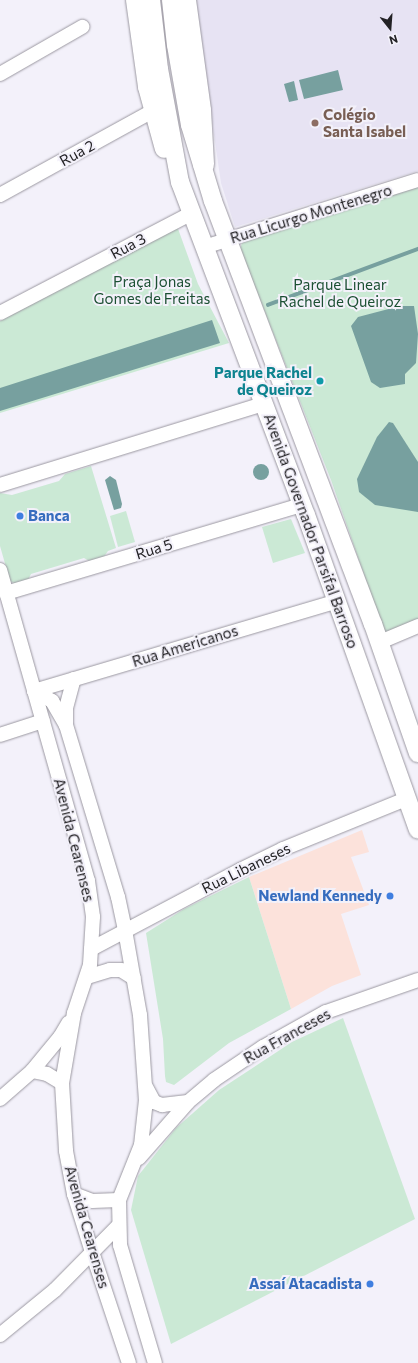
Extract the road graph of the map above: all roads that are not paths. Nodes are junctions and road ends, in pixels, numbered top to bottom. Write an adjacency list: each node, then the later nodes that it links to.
1 (135, 0): 7 (main road)
2 (151, 0): 10 (main road, Avenida Governador Parsifal Barroso)
3 (171, 0): 8 (main road, Avenida Governador Parsifal Barroso)
4 (185, 0): 8 (highway)
5 (82, 27): 6 (street)
6 (0, 74)
7 (153, 111): 10 (main road); 11 (street, Rua 2)
8 (203, 164): 13 (main road, Avenida Governador Parsifal Barroso)
9 (418, 180): 13 (street, Rua Licurgo Montenegro)
10 (180, 182): 12 (main road, Avenida Governador Parsifal Barroso)
11 (0, 195)
12 (192, 212): 14 (main road, Avenida Governador Parsifal Barroso); 15 (street, Rua 3)
13 (226, 240): 14 (street, Rua Licurgo Montenegro); 23 (main road, Avenida Governador Parsifal Barroso)
14 (204, 247): 16 (main road, Avenida Governador Parsifal Barroso)
15 (0, 313)
16 (264, 404): 17 (street); 18 (main road, Avenida Governador Parsifal Barroso)
17 (0, 485)
18 (304, 510): 20 (street, Rua 5); 21 (main road, Avenida Governador Parsifal Barroso); 23 (main road)
19 (0, 570): 20 (street)
20 (6, 593): 25 (street)
21 (337, 601): 24 (street, Rua Americanos); 30 (main road, Avenida Governador Parsifal Barroso)
22 (418, 626): 23 (street)
23 (380, 642): 29 (main road, Avenida Governador Parsifal Barroso)
24 (74, 679): 25 (street, Rua Americanos); 27 (street, Avenida Cearenses)
25 (34, 691): 26 (street, Avenida Cearenses); 27 (street, Avenida Cearenses)
26 (43, 721): 28 (street); 33 (street, Avenida Cearenses)
27 (66, 725): 32 (street, Avenida Cearenses)
28 (0, 734)
29 (418, 753)
30 (406, 799): 31 (main road, Avenida Governador Parsifal Barroso); 32 (street, Rua Libaneses)
31 (418, 830)
32 (126, 930): 33 (street, Rua Libaneses); 35 (street, Avenida Cearenses)
33 (91, 948): 34 (street, Avenida Cearenses)
34 (87, 978): 35 (street); 37 (street, Avenida Cearenses)
35 (134, 978): 40 (street, Avenida Cearenses)
36 (418, 980): 42 (street, Rua Franceses)
37 (74, 1013): 38 (street); 39 (street, Avenida Cearenses)
38 (32, 1071): 39 (street); 41 (street)
39 (62, 1083): 44 (street, Avenida Cearenses)
40 (146, 1087): 42 (street); 43 (street, Avenida Cearenses)
41 (0, 1099)
42 (188, 1102): 43 (street, Rua Franceses)
43 (136, 1162): 45 (street, Avenida Cearenses)
44 (74, 1194): 45 (street); 47 (street, Avenida Cearenses)
45 (119, 1200): 46 (street, Avenida Cearenses)
46 (119, 1225): 47 (street); 50 (street, Avenida Cearenses)
47 (92, 1252): 48 (street); 49 (street, Avenida Cearenses)
48 (4, 1333)
49 (129, 1363)
50 (155, 1363)

